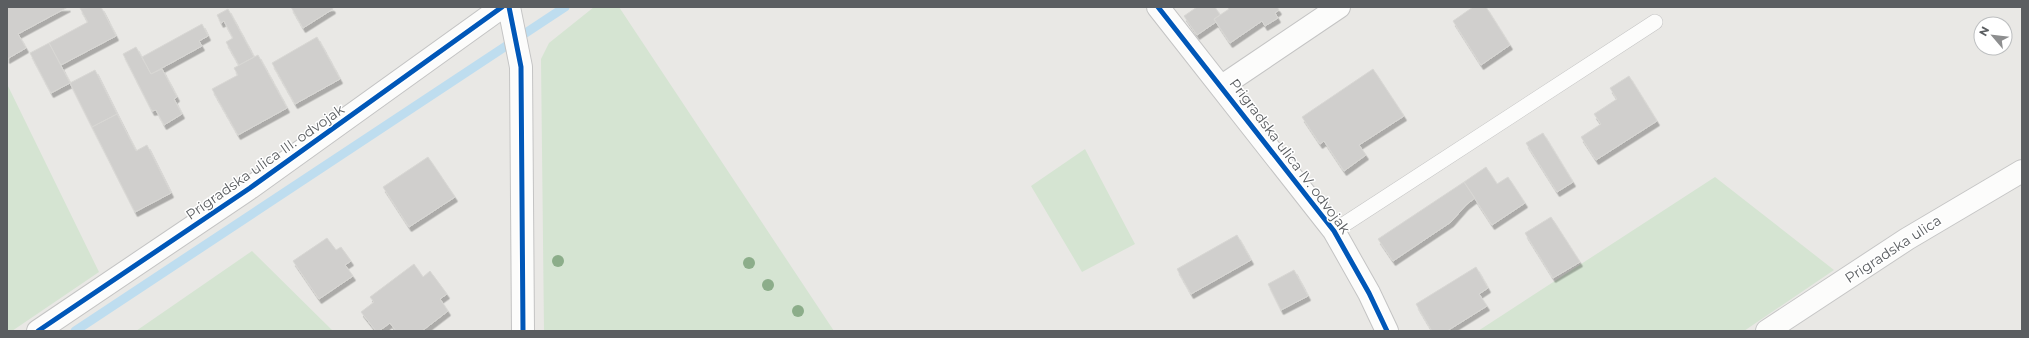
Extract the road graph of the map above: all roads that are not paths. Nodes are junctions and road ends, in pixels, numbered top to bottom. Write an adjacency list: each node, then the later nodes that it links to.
1 (1158, 7): 5 (street, Prigradska ulica IV. odvojak)
2 (1339, 7): 5 (street, Prigradska ulica IV. odvojak)
3 (508, 13): 8 (street, Prigradska ulica III. odvojak); 9 (street)
4 (1655, 22): 7 (lane)
5 (1222, 86): 7 (street, Prigradska ulica IV. odvojak)
6 (2022, 171): 11 (street, Prigradska ulica)
7 (1334, 231): 10 (street, Prigradska ulica IV. odvojak)
8 (38, 331)
9 (523, 331)
10 (1387, 331)
11 (1767, 331)

